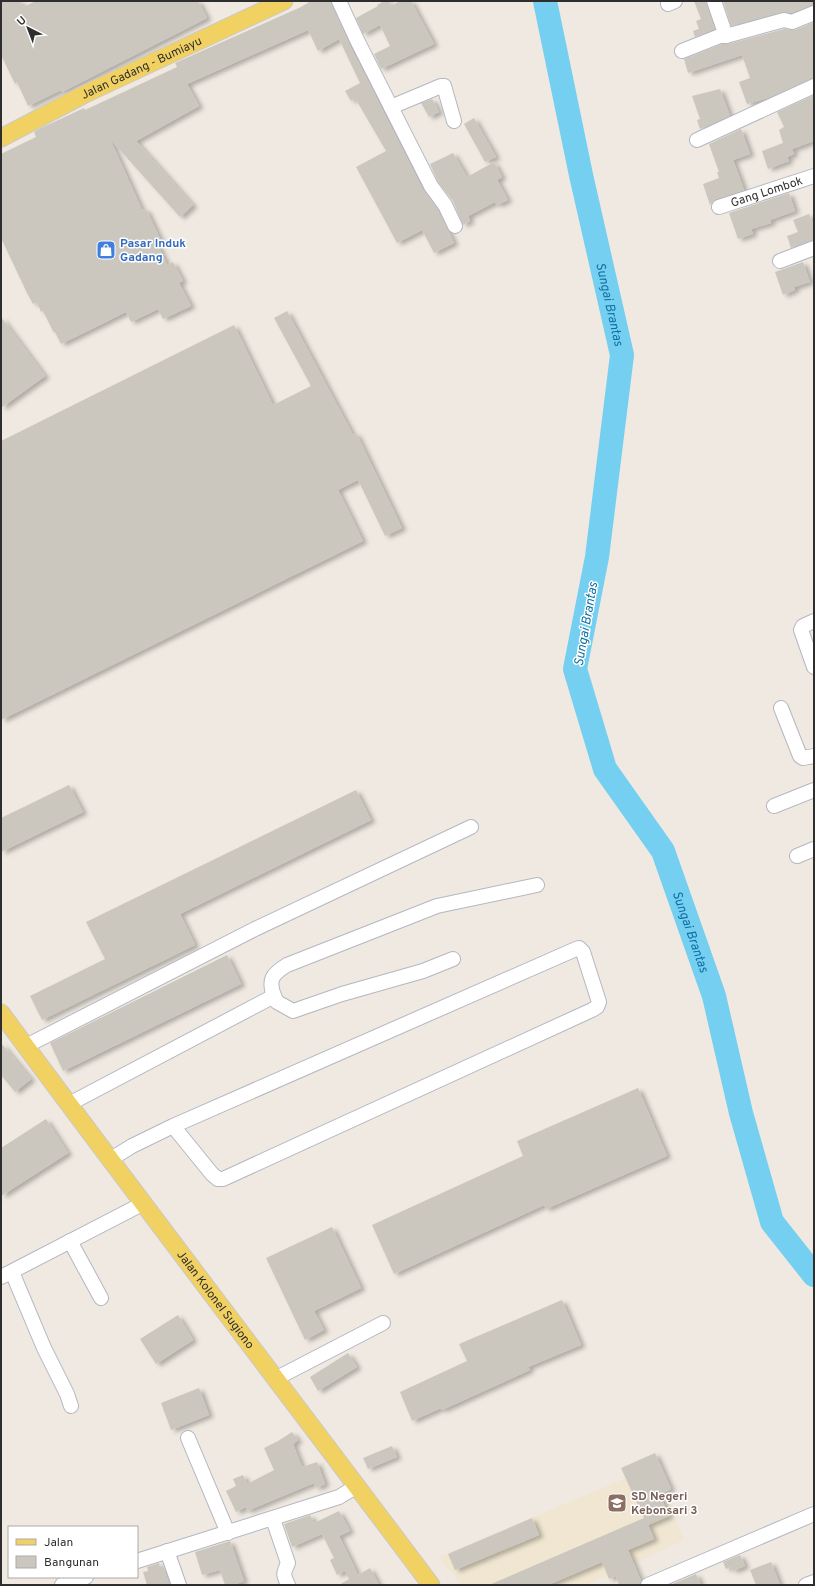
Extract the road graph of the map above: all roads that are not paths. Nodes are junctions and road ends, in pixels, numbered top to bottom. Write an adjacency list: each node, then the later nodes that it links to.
1 (284, 1): 10 (main road, Jalan Gadang - Bumiayu)
2 (339, 1): 8 (street)
3 (714, 1): 5 (street)
4 (814, 13): 5 (street)
5 (726, 36): 6 (street)
6 (682, 51)
7 (814, 86): 11 (street)
8 (391, 107): 9 (street); 14 (street)
9 (454, 121)
10 (1, 138)
11 (697, 140)
12 (814, 176): 13 (street, Gang Lombok)
13 (719, 207)
14 (455, 226)
15 (814, 248): 16 (street)
16 (780, 260)
17 (814, 621): 18 (street)
18 (814, 667)
19 (781, 708): 20 (street)
20 (814, 756)
21 (814, 790): 22 (street)
22 (774, 806)
23 (472, 827): 30 (street)
24 (814, 849): 25 (street)
25 (797, 856)
26 (537, 885): 28 (street)
27 (453, 959): 28 (street)
28 (274, 996): 31 (street)
29 (1, 1013): 30 (main road, Jalan Kolonel Sugiono)
30 (26, 1046): 31 (main road, Jalan Kolonel Sugiono)
31 (69, 1104): 33 (main road, Jalan Kolonel Sugiono)
32 (175, 1129): 32 (street); 33 (street)
33 (114, 1162): 34 (main road, Jalan Kolonel Sugiono)
34 (144, 1203): 35 (street); 39 (main road, Jalan Kolonel Sugiono)
35 (70, 1241): 36 (street); 37 (street)
36 (6, 1274): 40 (street)
37 (101, 1298)
38 (383, 1323): 39 (street)
39 (275, 1379): 42 (main road, Jalan Kolonel Sugiono)
40 (72, 1406)
41 (188, 1438): 45 (street)
42 (357, 1486): 44 (street); 53 (main road, Jalan Kolonel Sugiono)
43 (814, 1514): 54 (street)
44 (272, 1519): 45 (street); 52 (street)
45 (228, 1532): 46 (street)
46 (167, 1551): 47 (street); 51 (street)
47 (138, 1561)
48 (83, 1578): 50 (street)
49 (814, 1582): 55 (street)
50 (62, 1585)
51 (179, 1585)
52 (288, 1585)
53 (431, 1585)
54 (648, 1585)
55 (806, 1585)

